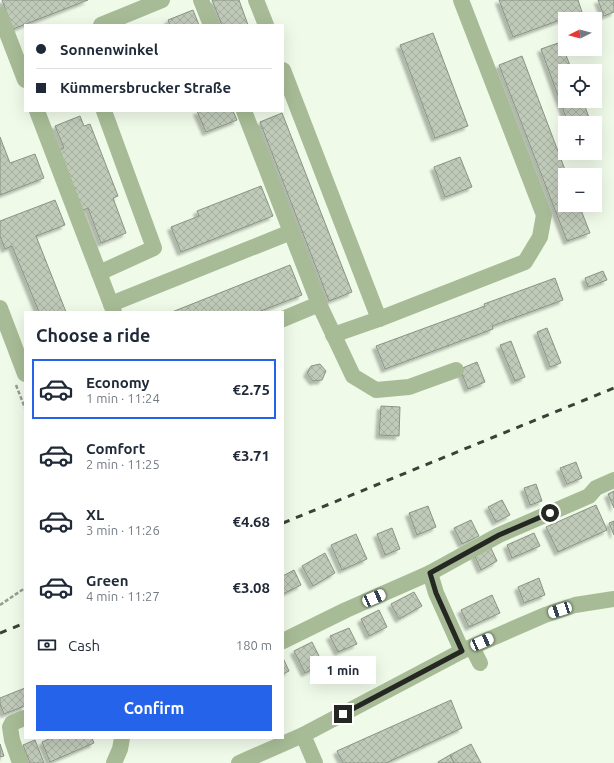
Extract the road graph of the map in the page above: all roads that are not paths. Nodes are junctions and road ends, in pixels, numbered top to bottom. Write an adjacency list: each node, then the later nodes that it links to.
1 (162, 0): 6 (street)
2 (201, 0): 8 (street)
3 (256, 0): 9 (street)
4 (460, 0): 22 (street)
5 (0, 15): 10 (street)
6 (124, 21): 7 (street)
7 (106, 24)
8 (211, 24)
9 (266, 24)
10 (21, 55): 12 (street)
11 (284, 73): 22 (street)
12 (24, 74)
13 (37, 112): 17 (street)
14 (104, 112): 17 (street)
15 (244, 112): 16 (street)
16 (291, 232): 18 (street); 20 (street)
17 (99, 273): 20 (street)
18 (319, 304): 21 (street); 23 (street)
19 (0, 308): 25 (street)
20 (112, 308)
21 (284, 319)
22 (379, 319): 23 (street)
23 (333, 335): 24 (street)
24 (456, 370)
25 (24, 371)
26 (614, 480): 27 (street)
27 (430, 573): 29 (street); 30 (street)
28 (614, 599): 30 (street)
29 (284, 641)
30 (467, 649): 31 (street); 33 (street)
31 (480, 663)
32 (24, 718): 36 (street)
33 (303, 735): 35 (street); 39 (street)
34 (122, 739): 37 (street)
35 (278, 741): 38 (street)
36 (20, 763)
37 (114, 763)
38 (239, 763)
39 (314, 763)

